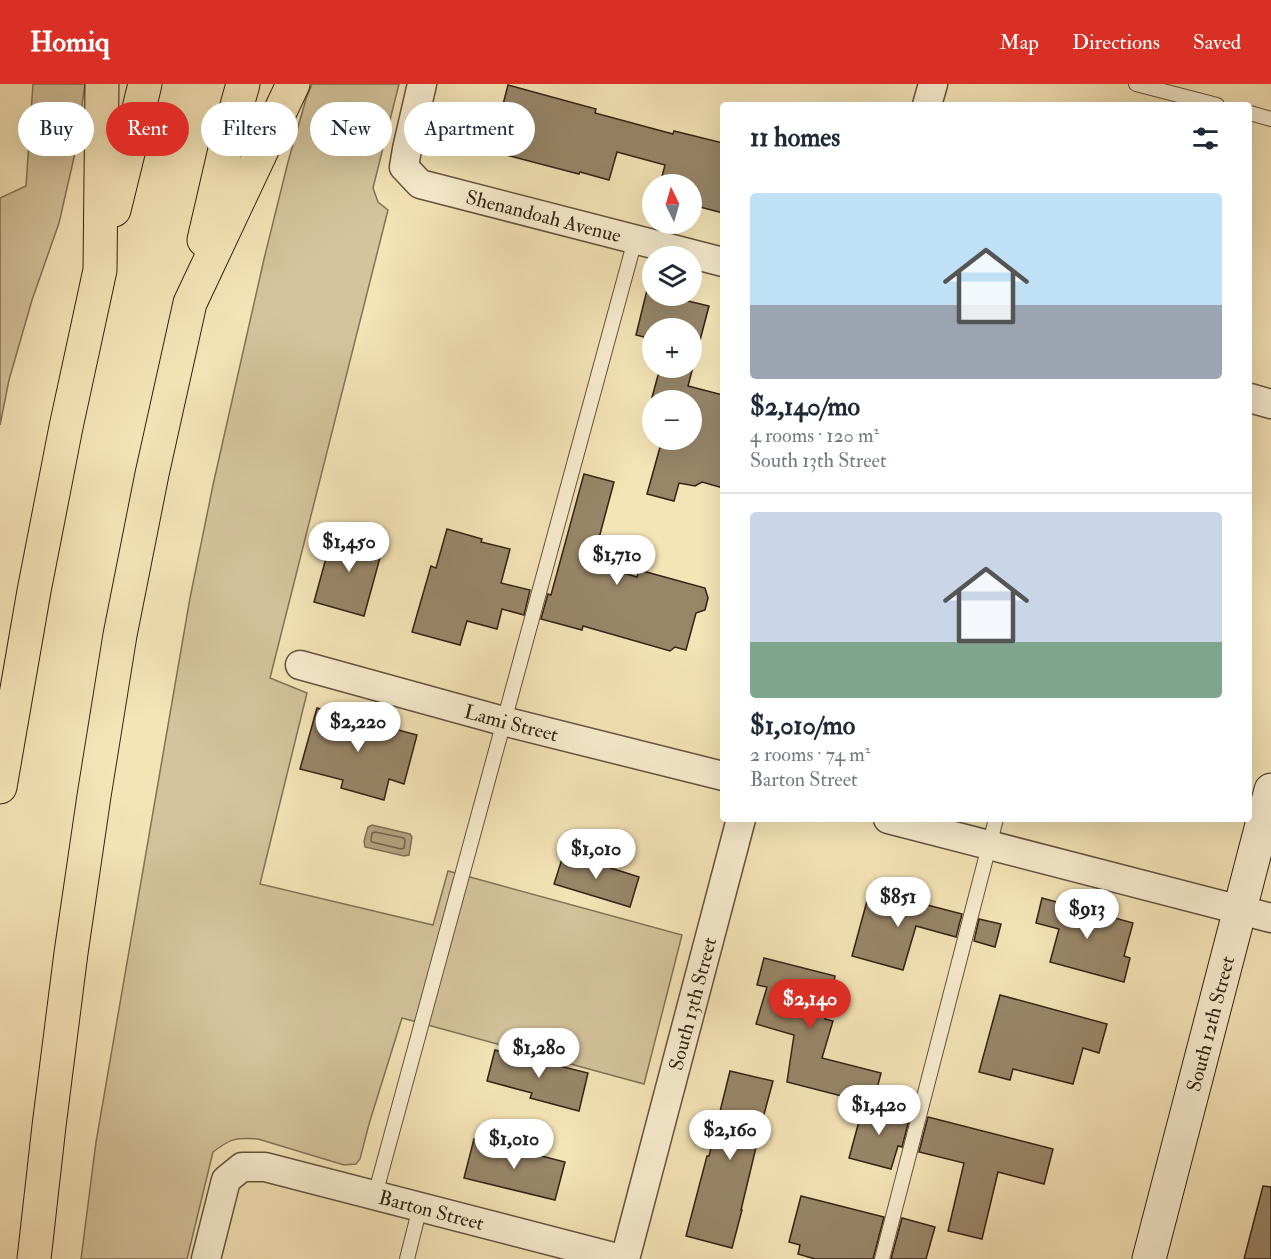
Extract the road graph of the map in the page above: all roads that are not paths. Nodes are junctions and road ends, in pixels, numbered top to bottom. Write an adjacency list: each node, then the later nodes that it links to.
1 (102, 84): 14 (highway)
2 (145, 84): 14 (highway)
3 (243, 84): 15 (highway)
4 (293, 84): 15 (highway)
5 (422, 84): 12 (street, Shenandoah Avenue)
6 (933, 84): 9 (street)
7 (1137, 84): 8 (lane)
8 (1182, 101)
9 (928, 102)
10 (1252, 114): 11 (lane)
11 (1271, 119)
12 (635, 240): 13 (street, Shenandoah Avenue); 19 (lane)
13 (720, 261)
14 (100, 270): 21 (highway)
15 (190, 303): 30 (highway)
16 (1252, 399): 17 (street)
17 (1271, 404)
18 (300, 665): 19 (street, Lami Street)
19 (503, 721): 20 (street, Lami Street); 28 (lane)
20 (720, 775)
21 (0, 787)
22 (1271, 790): 26 (street, South 12th Street)
23 (740, 822): 33 (street, South 13th Street)
24 (912, 822): 25 (street)
25 (992, 832): 26 (street); 34 (lane)
26 (1240, 910): 27 (street); 35 (street, South 12th Street)
27 (1271, 918)
28 (375, 1196): 29 (street, Barton Street); 31 (street, Barton Street)
29 (420, 1207): 32 (lane); 33 (street, Barton Street)
30 (34, 1259)
31 (206, 1259)
32 (407, 1259)
33 (623, 1259)
34 (882, 1259)
35 (1149, 1259)

